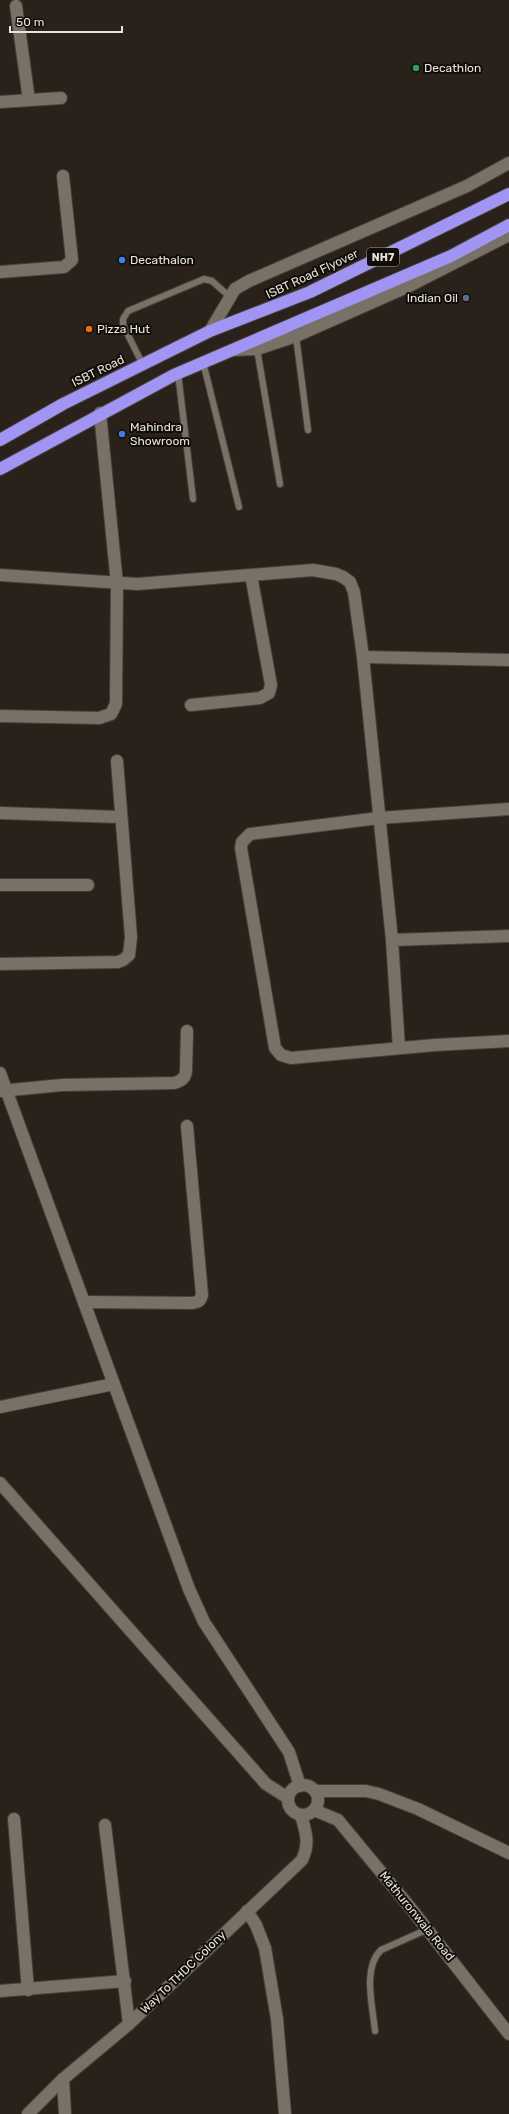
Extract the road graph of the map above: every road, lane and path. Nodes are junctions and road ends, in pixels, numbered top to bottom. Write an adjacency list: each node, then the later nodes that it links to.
1 (16, 6): 3 (street)
2 (61, 98): 3 (street)
3 (29, 100): 4 (street)
4 (0, 102)
5 (509, 163): 11 (street)
6 (63, 176): 10 (street)
7 (509, 194): 12 (highway, ISBT Road Flyover / NH7)
8 (509, 225): 14 (highway, NH7)
9 (509, 235): 13 (street)
10 (0, 269)
11 (230, 297): 12 (street); 16 (lane)
12 (210, 331): 16 (highway, ISBT Road / NH7)
13 (296, 336): 14 (street); 19 (lane)
14 (259, 343): 15 (highway, NH7); 22 (lane)
15 (203, 362): 17 (highway, NH7); 24 (lane)
16 (143, 365): 20 (highway, ISBT Road / NH7)
17 (178, 373): 18 (highway, NH7); 23 (lane)
18 (100, 413): 21 (highway); 27 (street)
19 (308, 430)
20 (0, 440)
21 (0, 469)
22 (280, 484)
23 (193, 499)
24 (239, 507)
25 (0, 575): 27 (street)
26 (250, 575): 27 (street); 28 (street); 30 (street)
27 (117, 584): 31 (street)
28 (363, 657): 29 (street); 36 (street)
29 (509, 660)
30 (191, 705)
31 (0, 716)
32 (118, 761): 35 (street)
33 (509, 809): 36 (street)
34 (0, 813): 35 (street)
35 (120, 817): 41 (street)
36 (379, 818): 40 (street); 44 (street)
37 (0, 885): 38 (street)
38 (88, 885)
39 (509, 936): 40 (street)
40 (392, 940): 44 (street)
41 (0, 964)
42 (187, 1031): 46 (street)
43 (509, 1041): 44 (street)
44 (399, 1048)
45 (0, 1073): 46 (street)
46 (3, 1090): 48 (street)
47 (186, 1126): 48 (street)
48 (84, 1302): 49 (street)
49 (114, 1384): 50 (street); 52 (street)
50 (0, 1407)
51 (0, 1483): 54 (street)
52 (300, 1786): 53 (street); 54 (street)
53 (315, 1791): 55 (street); 59 (street)
54 (288, 1798): 56 (street)
55 (314, 1810): 56 (street); 61 (street, Mathuronwala Road)
56 (301, 1815): 60 (street, Way To THDC Colony)
57 (14, 1819): 63 (street)
58 (105, 1825): 62 (street)
59 (509, 1853)
60 (247, 1911): 65 (street, Way To THDC Colony); 71 (street)
61 (428, 1929): 66 (lane); 67 (street, Mathuronwala Road)
62 (125, 1981): 63 (street); 65 (street)
63 (28, 1990): 64 (street)
64 (0, 1991)
65 (130, 2024): 68 (street, Way To THDC Colony)
66 (375, 2031)
67 (509, 2034)
68 (63, 2079): 69 (street, Way To THDC Colony); 70 (street)
69 (28, 2114)
70 (66, 2114)
71 (285, 2114)

